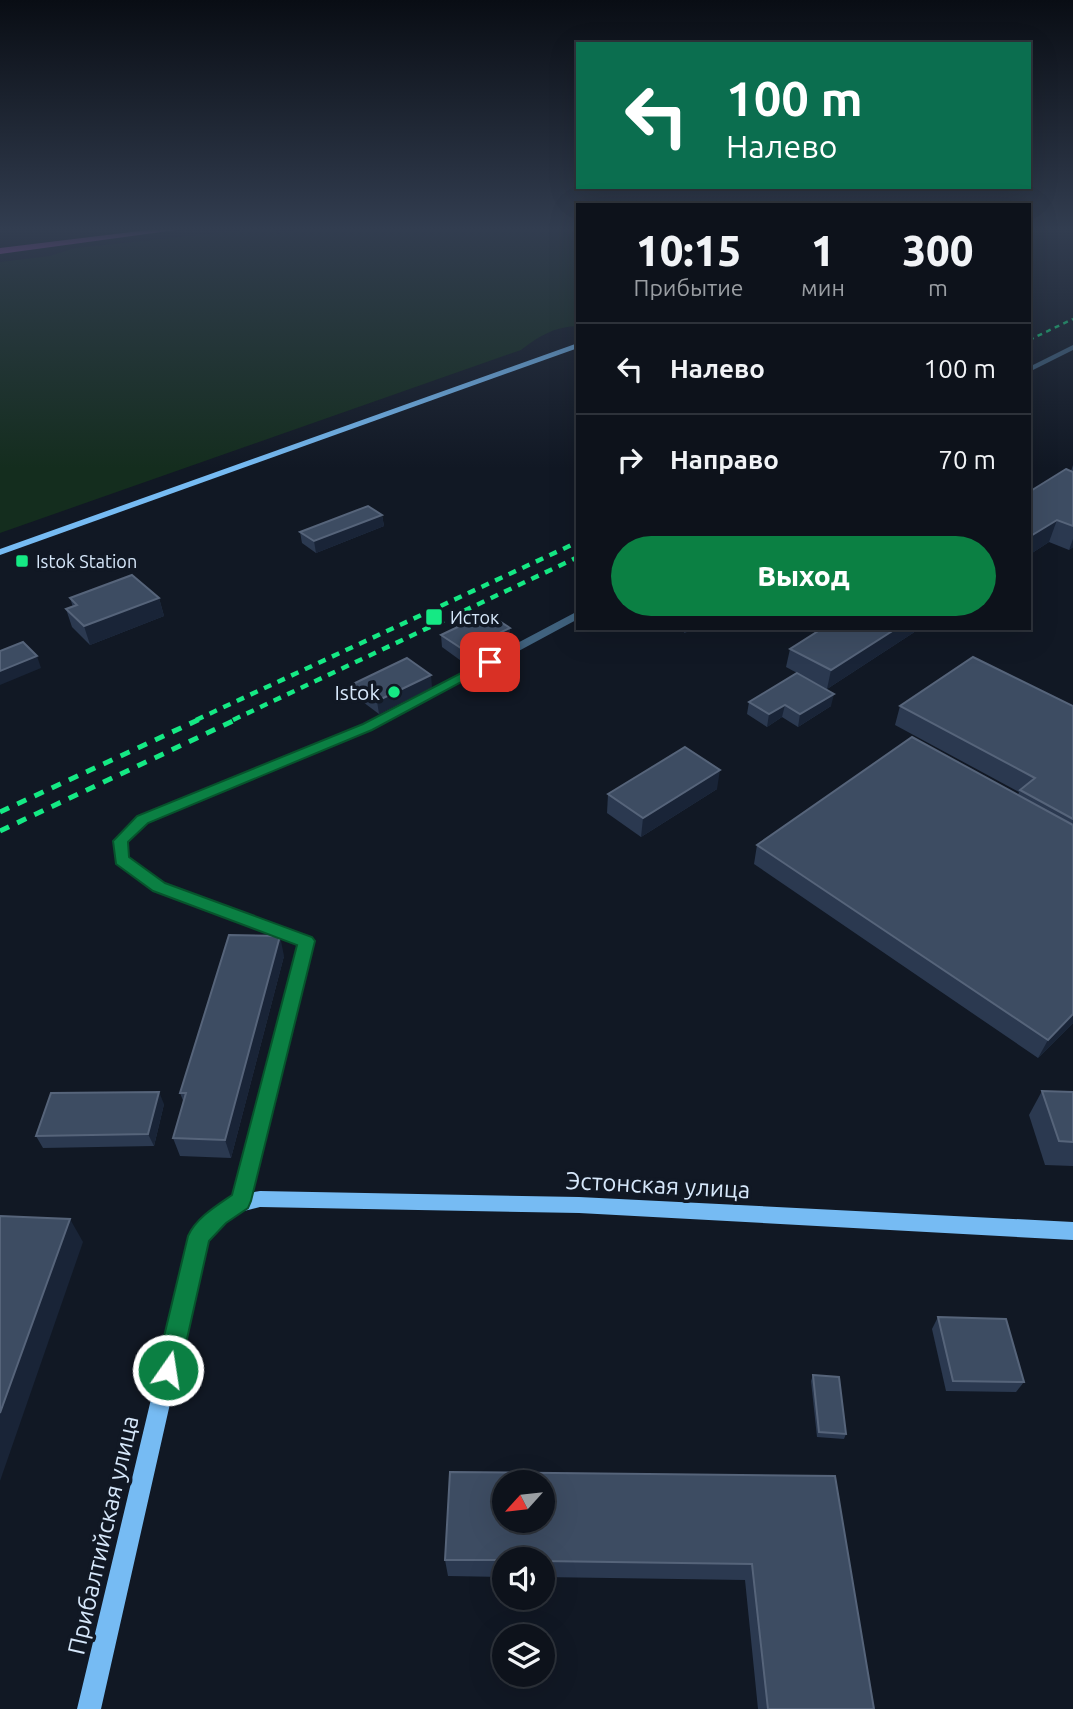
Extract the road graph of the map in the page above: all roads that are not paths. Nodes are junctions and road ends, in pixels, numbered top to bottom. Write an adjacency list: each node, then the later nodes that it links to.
1 (576, 346): 4 (main road)
2 (1073, 346): 3 (street)
3 (1031, 369)
4 (0, 552)
5 (576, 615): 6 (street)
6 (241, 1201): 7 (main road, Эстонская улица); 8 (main road, Прибалтийская улица)
7 (1073, 1231)
8 (89, 1709)

